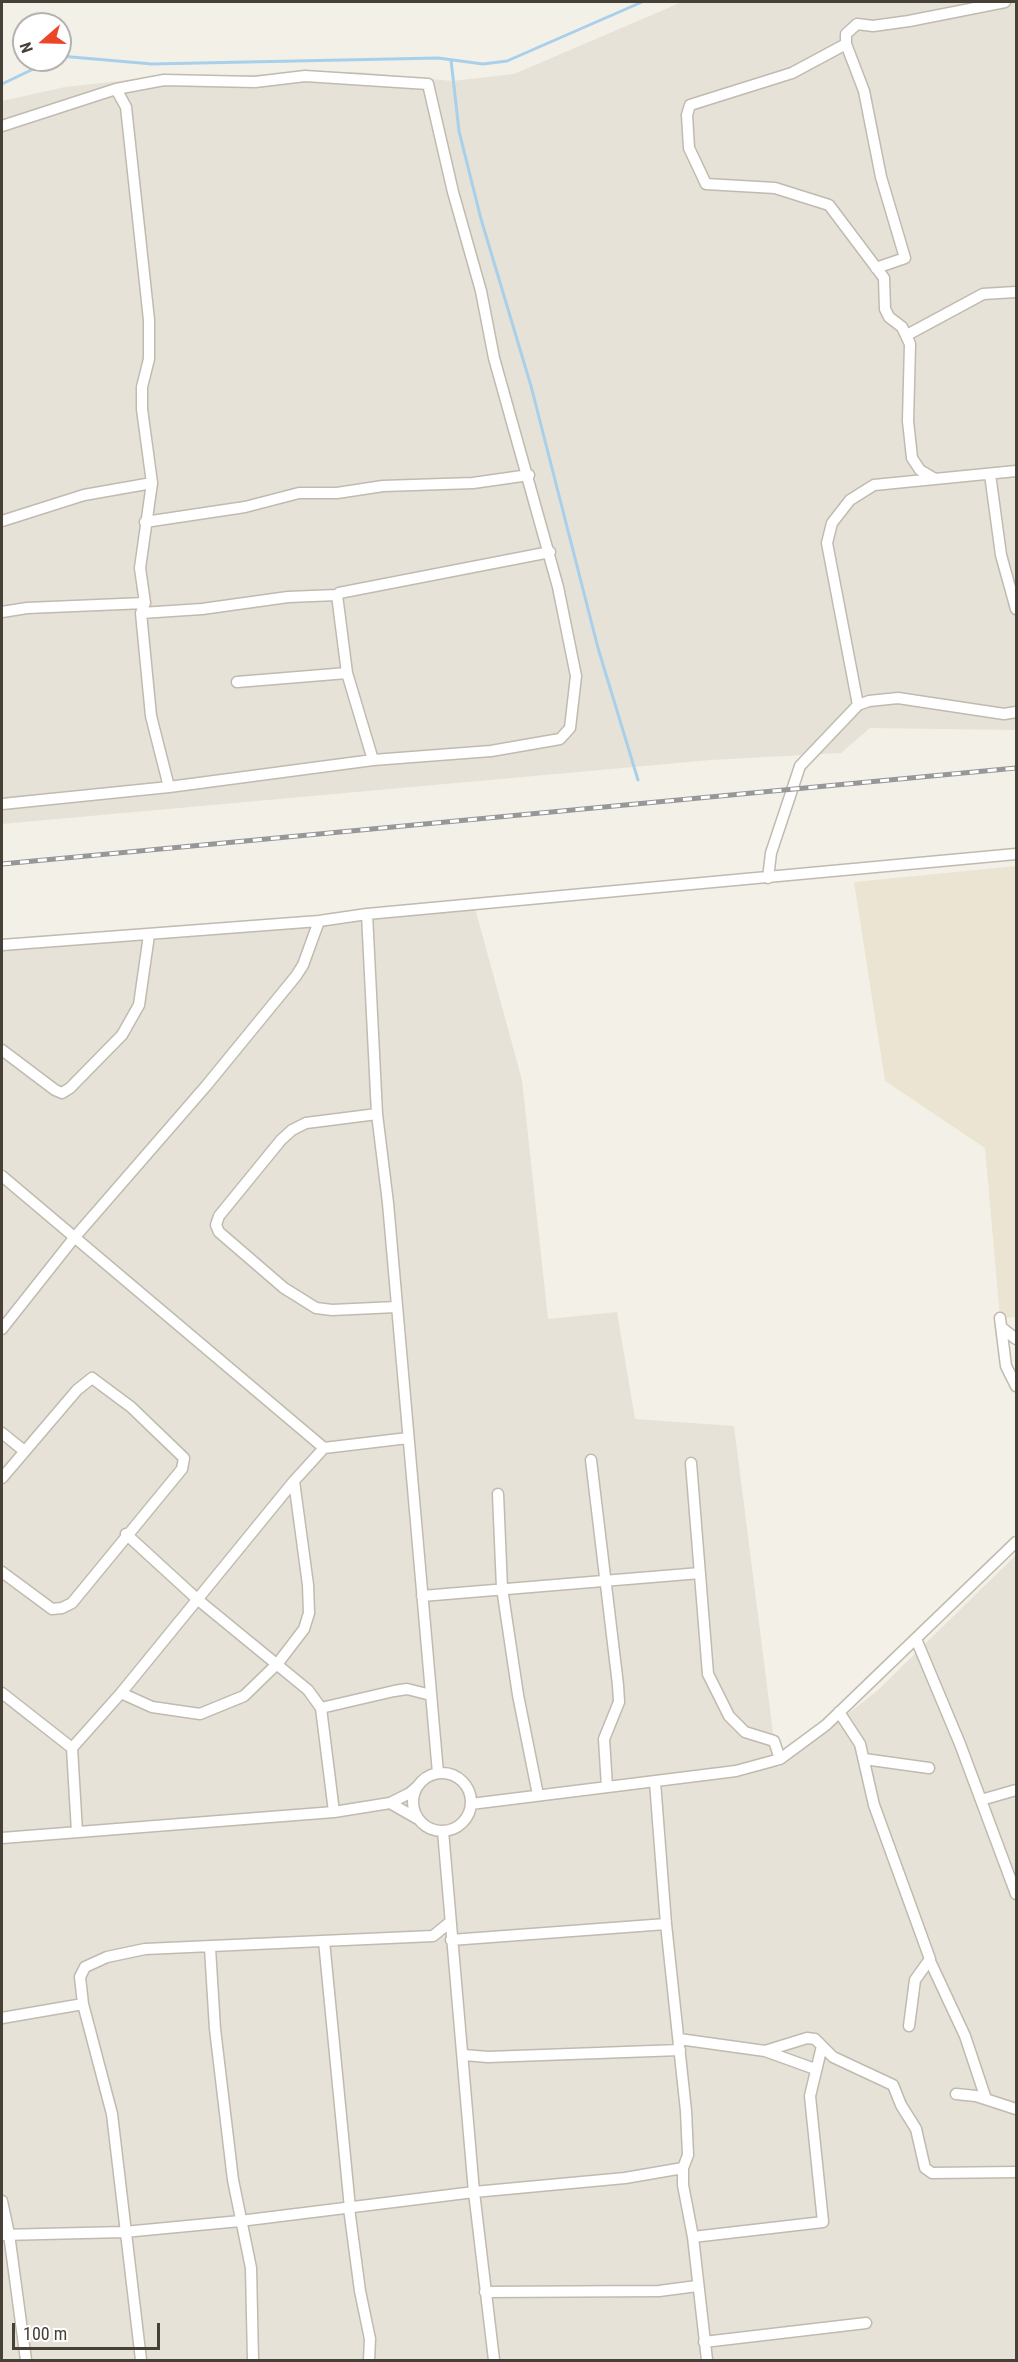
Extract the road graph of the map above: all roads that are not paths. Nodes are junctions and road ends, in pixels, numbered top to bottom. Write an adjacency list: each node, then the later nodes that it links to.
1 (1005, 2): 2 (street)
2 (846, 44): 5 (street); 5 (street)
3 (116, 89): 4 (street); 10 (street); 12 (street)
4 (2, 126)
5 (876, 268): 7 (street)
6 (1017, 292): 7 (street)
7 (907, 335): 11 (street)
8 (1017, 471): 9 (street)
9 (990, 474): 11 (street); 18 (street)
10 (529, 475): 14 (street); 15 (street)
11 (935, 479): 22 (street)
12 (152, 483): 13 (street); 14 (street)
13 (2, 521)
14 (145, 522): 17 (street)
15 (550, 552): 16 (street); 24 (street)
16 (337, 596): 17 (street); 20 (street)
17 (143, 608): 19 (street); 25 (street)
18 (1017, 609)
19 (2, 612)
20 (347, 673): 21 (street); 24 (street)
21 (237, 682)
22 (858, 705): 23 (street); 28 (street)
23 (1017, 712)
24 (373, 760): 25 (street)
25 (169, 787): 26 (street)
26 (2, 804)
27 (1017, 854): 28 (street)
28 (768, 878): 29 (street)
29 (367, 914): 30 (street); 34 (street)
30 (319, 921): 31 (street); 36 (street)
31 (149, 935): 32 (street); 33 (street)
32 (2, 945)
33 (2, 1050)
34 (377, 1114): 37 (street); 37 (street)
35 (2, 1176): 36 (street)
36 (74, 1238): 38 (street); 43 (street)
37 (396, 1307): 42 (street)
38 (2, 1329)
39 (1017, 1340): 40 (street)
40 (1017, 1386)
41 (2, 1433): 44 (street)
42 (408, 1437): 43 (street); 56 (street)
43 (324, 1448): 48 (street)
44 (23, 1450): 47 (street); 50 (street)
45 (591, 1460): 54 (street)
46 (691, 1463): 53 (street)
47 (2, 1478)
48 (294, 1481): 57 (street); 59 (street)
49 (498, 1494): 55 (street)
50 (126, 1534): 52 (street); 57 (street)
51 (1017, 1542): 58 (street)
52 (2, 1572)
53 (700, 1573): 54 (street); 66 (street)
54 (603, 1580): 55 (street); 72 (street)
55 (502, 1588): 56 (street); 74 (street)
56 (422, 1596): 62 (street)
57 (197, 1599): 59 (street); 61 (street)
58 (916, 1639): 64 (street); 75 (street)
59 (278, 1663): 61 (street); 63 (street)
60 (2, 1693): 65 (street)
61 (121, 1693): 65 (street)
62 (431, 1695): 63 (street); 69 (street)
63 (321, 1708): 78 (street)
64 (840, 1712): 66 (street); 67 (street)
65 (72, 1748): 81 (street)
66 (780, 1759): 70 (street)
67 (864, 1759): 68 (street); 90 (street)
68 (929, 1768)
69 (438, 1773): 71 (street); 77 (street)
70 (655, 1782): 72 (street); 85 (street)
71 (418, 1786): 76 (street); 79 (street)
72 (607, 1787): 74 (street)
73 (1017, 1790): 75 (street)
74 (538, 1795): 77 (street)
75 (981, 1800): 83 (street)
76 (390, 1803): 78 (street); 79 (street)
77 (471, 1804): 80 (street)
78 (334, 1812): 81 (street)
79 (420, 1821): 80 (street)
80 (443, 1831): 84 (street)
81 (77, 1832): 82 (street)
82 (2, 1838)
83 (1017, 1894)
84 (449, 1923): 86 (street); 88 (street)
85 (666, 1924): 88 (street); 94 (street)
86 (433, 1936): 87 (street); 88 (street)
87 (324, 1941): 89 (street); 106 (street)
88 (451, 1942): 97 (street)
89 (210, 1948): 91 (street); 107 (street)
90 (930, 1961): 93 (street); 100 (street)
91 (83, 2004): 92 (street); 108 (street)
92 (2, 2018)
93 (909, 2026)
94 (679, 2044): 96 (street); 97 (street); 102 (street)
95 (822, 2046): 96 (street); 98 (street); 103 (street)
96 (765, 2051): 98 (street)
97 (464, 2055): 104 (street)
98 (815, 2069): 110 (street)
99 (956, 2094): 100 (street)
100 (986, 2099): 101 (street)
101 (1017, 2109)
102 (683, 2168): 104 (street); 110 (street)
103 (1017, 2172)
104 (474, 2192): 106 (street); 112 (street)
105 (2, 2201): 109 (street)
106 (349, 2208): 107 (street); 118 (street)
107 (240, 2221): 108 (street); 117 (street)
108 (124, 2232): 109 (street); 116 (street)
109 (5, 2235): 115 (street)
110 (693, 2237): 111 (street)
111 (697, 2286): 112 (street); 114 (street)
112 (485, 2292): 119 (street)
113 (866, 2323): 114 (street)
114 (705, 2342): 120 (street)
115 (26, 2361)
116 (141, 2361)
117 (253, 2361)
118 (369, 2361)
119 (494, 2361)
120 (707, 2361)

